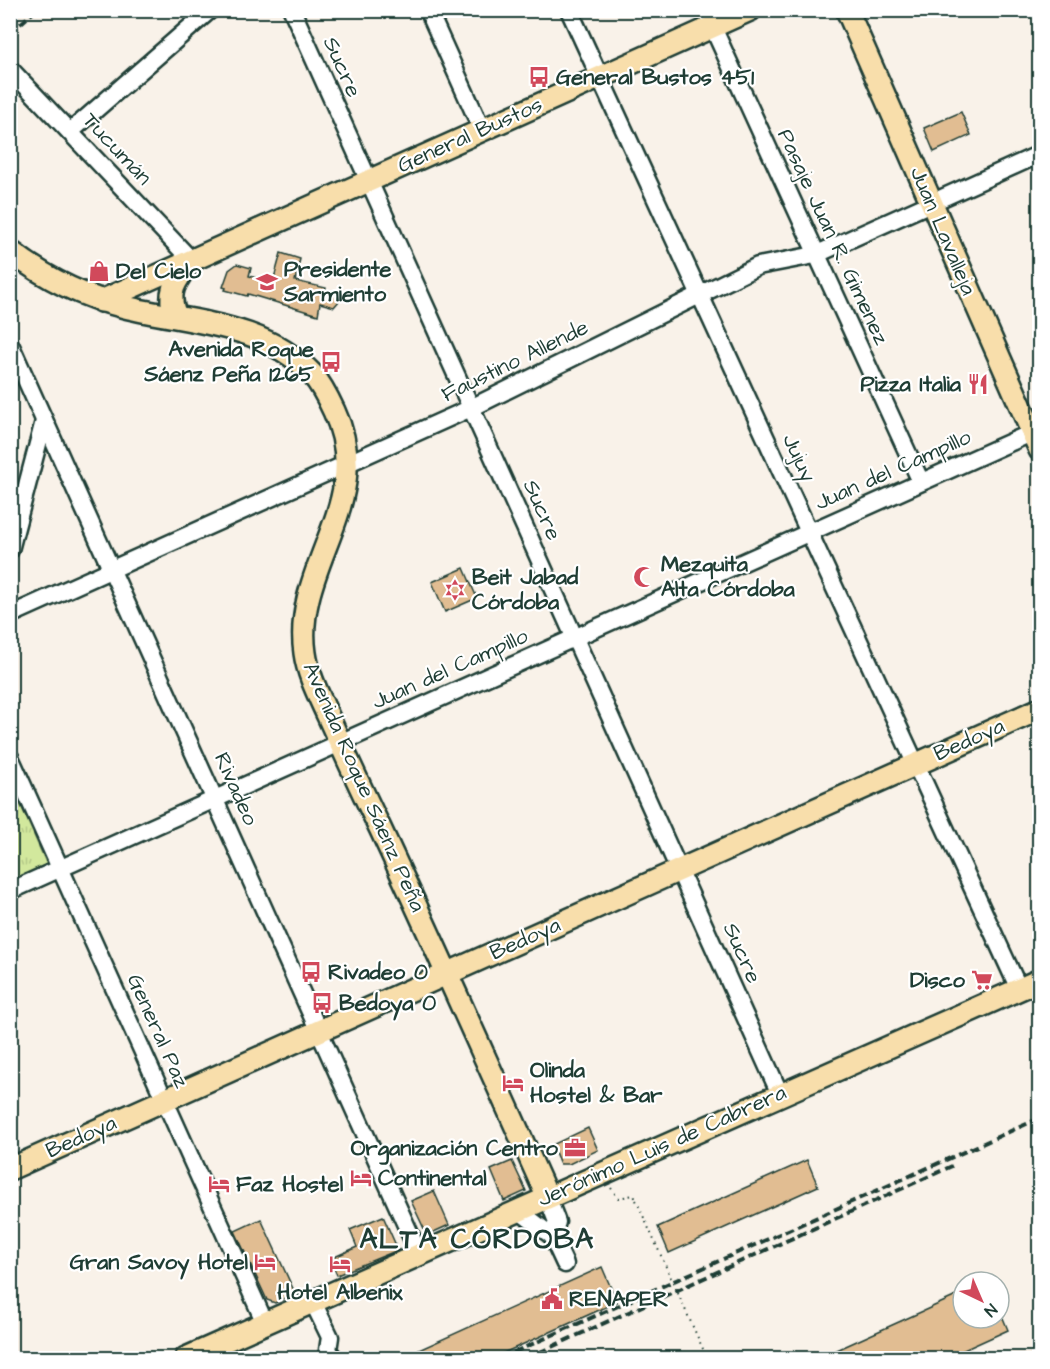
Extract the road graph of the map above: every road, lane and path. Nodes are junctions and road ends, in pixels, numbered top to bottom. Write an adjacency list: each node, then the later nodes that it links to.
1 (210, 10): 11 (street)
2 (292, 10): 13 (street, Sucre)
3 (428, 10): 10 (street)
4 (569, 10): 9 (street, Jujuy)
5 (750, 10): 7 (main road, General Bustos)
6 (847, 10): 14 (main road, Juan Lavalleja)
7 (709, 19): 9 (main road, General Bustos); 16 (street, Pasaje Juan R. Gimenez)
8 (10, 69): 11 (street, Tucumán)
9 (600, 78): 10 (main road, General Bustos); 18 (street, Jujuy)
10 (482, 130): 13 (main road, General Bustos)
11 (70, 132): 17 (street, Tucumán)
12 (1040, 154): 14 (street, Faustino Allende)
13 (369, 181): 17 (main road, General Bustos); 22 (street, Sucre)
14 (930, 204): 16 (street, Faustino Allende); 24 (main road, Juan Lavalleja)
15 (10, 251): 19 (main road, Avenida Roque Sáenz Peña)
16 (815, 255): 18 (street, Faustino Allende); 26 (street, Pasaje Juan R. Gimenez)
17 (191, 260): 19 (main road, General Bustos); 20 (main road, General Bustos)
18 (698, 295): 22 (street, Faustino Allende); 27 (street, Jujuy)
19 (101, 301): 20 (main road, Avenida Roque Sáenz Peña)
20 (176, 316): 25 (main road, Avenida Roque Sáenz Peña)
21 (10, 344): 23 (street, Rivadeo)
22 (471, 408): 25 (street, Faustino Allende); 31 (street, Sucre)
23 (44, 421): 28 (street); 29 (street, Rivadeo)
24 (1037, 437): 26 (street, Juan del Campillo)
25 (348, 463): 29 (street, Faustino Allende); 33 (main road, Avenida Roque Sáenz Peña)
26 (921, 482): 27 (street, Juan del Campillo)
27 (809, 533): 31 (street, Juan del Campillo); 35 (street, Jujuy)
28 (10, 550)
29 (111, 570): 30 (street, Faustino Allende); 36 (street, Rivadeo)
30 (10, 615)
31 (575, 638): 33 (street, Juan del Campillo); 38 (street, Sucre)
32 (1040, 709): 35 (main road, Bedoya)
33 (340, 743): 36 (street, Juan del Campillo); 40 (main road, Avenida Roque Sáenz Peña)
34 (10, 757): 37 (street, General Paz)
35 (915, 764): 38 (main road, Bedoya); 42 (street, Jujuy)
36 (215, 799): 37 (street, Juan del Campillo); 43 (street, Rivadeo)
37 (61, 869): 39 (street, Juan del Campillo); 45 (street, General Paz)
38 (680, 869): 40 (main road, Bedoya); 44 (street, Sucre)
39 (10, 891)
40 (448, 973): 43 (main road, Bedoya); 48 (main road, Avenida Roque Sáenz Peña)
41 (1040, 980): 42 (main road, Jerónimo Luis de Cabrera)
42 (1019, 989): 44 (main road, Jerónimo Luis de Cabrera)
43 (320, 1030): 45 (main road, Bedoya); 51 (street, Rivadeo)
44 (780, 1094): 47 (main road, Jerónimo Luis de Cabrera)
45 (165, 1100): 46 (main road, Bedoya); 54 (street, General Paz)
46 (10, 1169)
47 (603, 1172): 48 (main road, Jerónimo Luis de Cabrera); 57 (path, bridge)
48 (547, 1196): 49 (main road, Jerónimo Luis de Cabrera); 50 (street)
49 (518, 1210): 50 (street); 51 (main road, Jerónimo Luis de Cabrera)
50 (552, 1236): 52 (street)
51 (419, 1254): 53 (main road, Jerónimo Luis de Cabrera)
52 (565, 1264)
53 (313, 1302): 54 (main road, Jerónimo Luis de Cabrera); 56 (street)
54 (266, 1323): 55 (main road, Jerónimo Luis de Cabrera)
55 (186, 1359)
56 (334, 1359)
57 (707, 1359)

